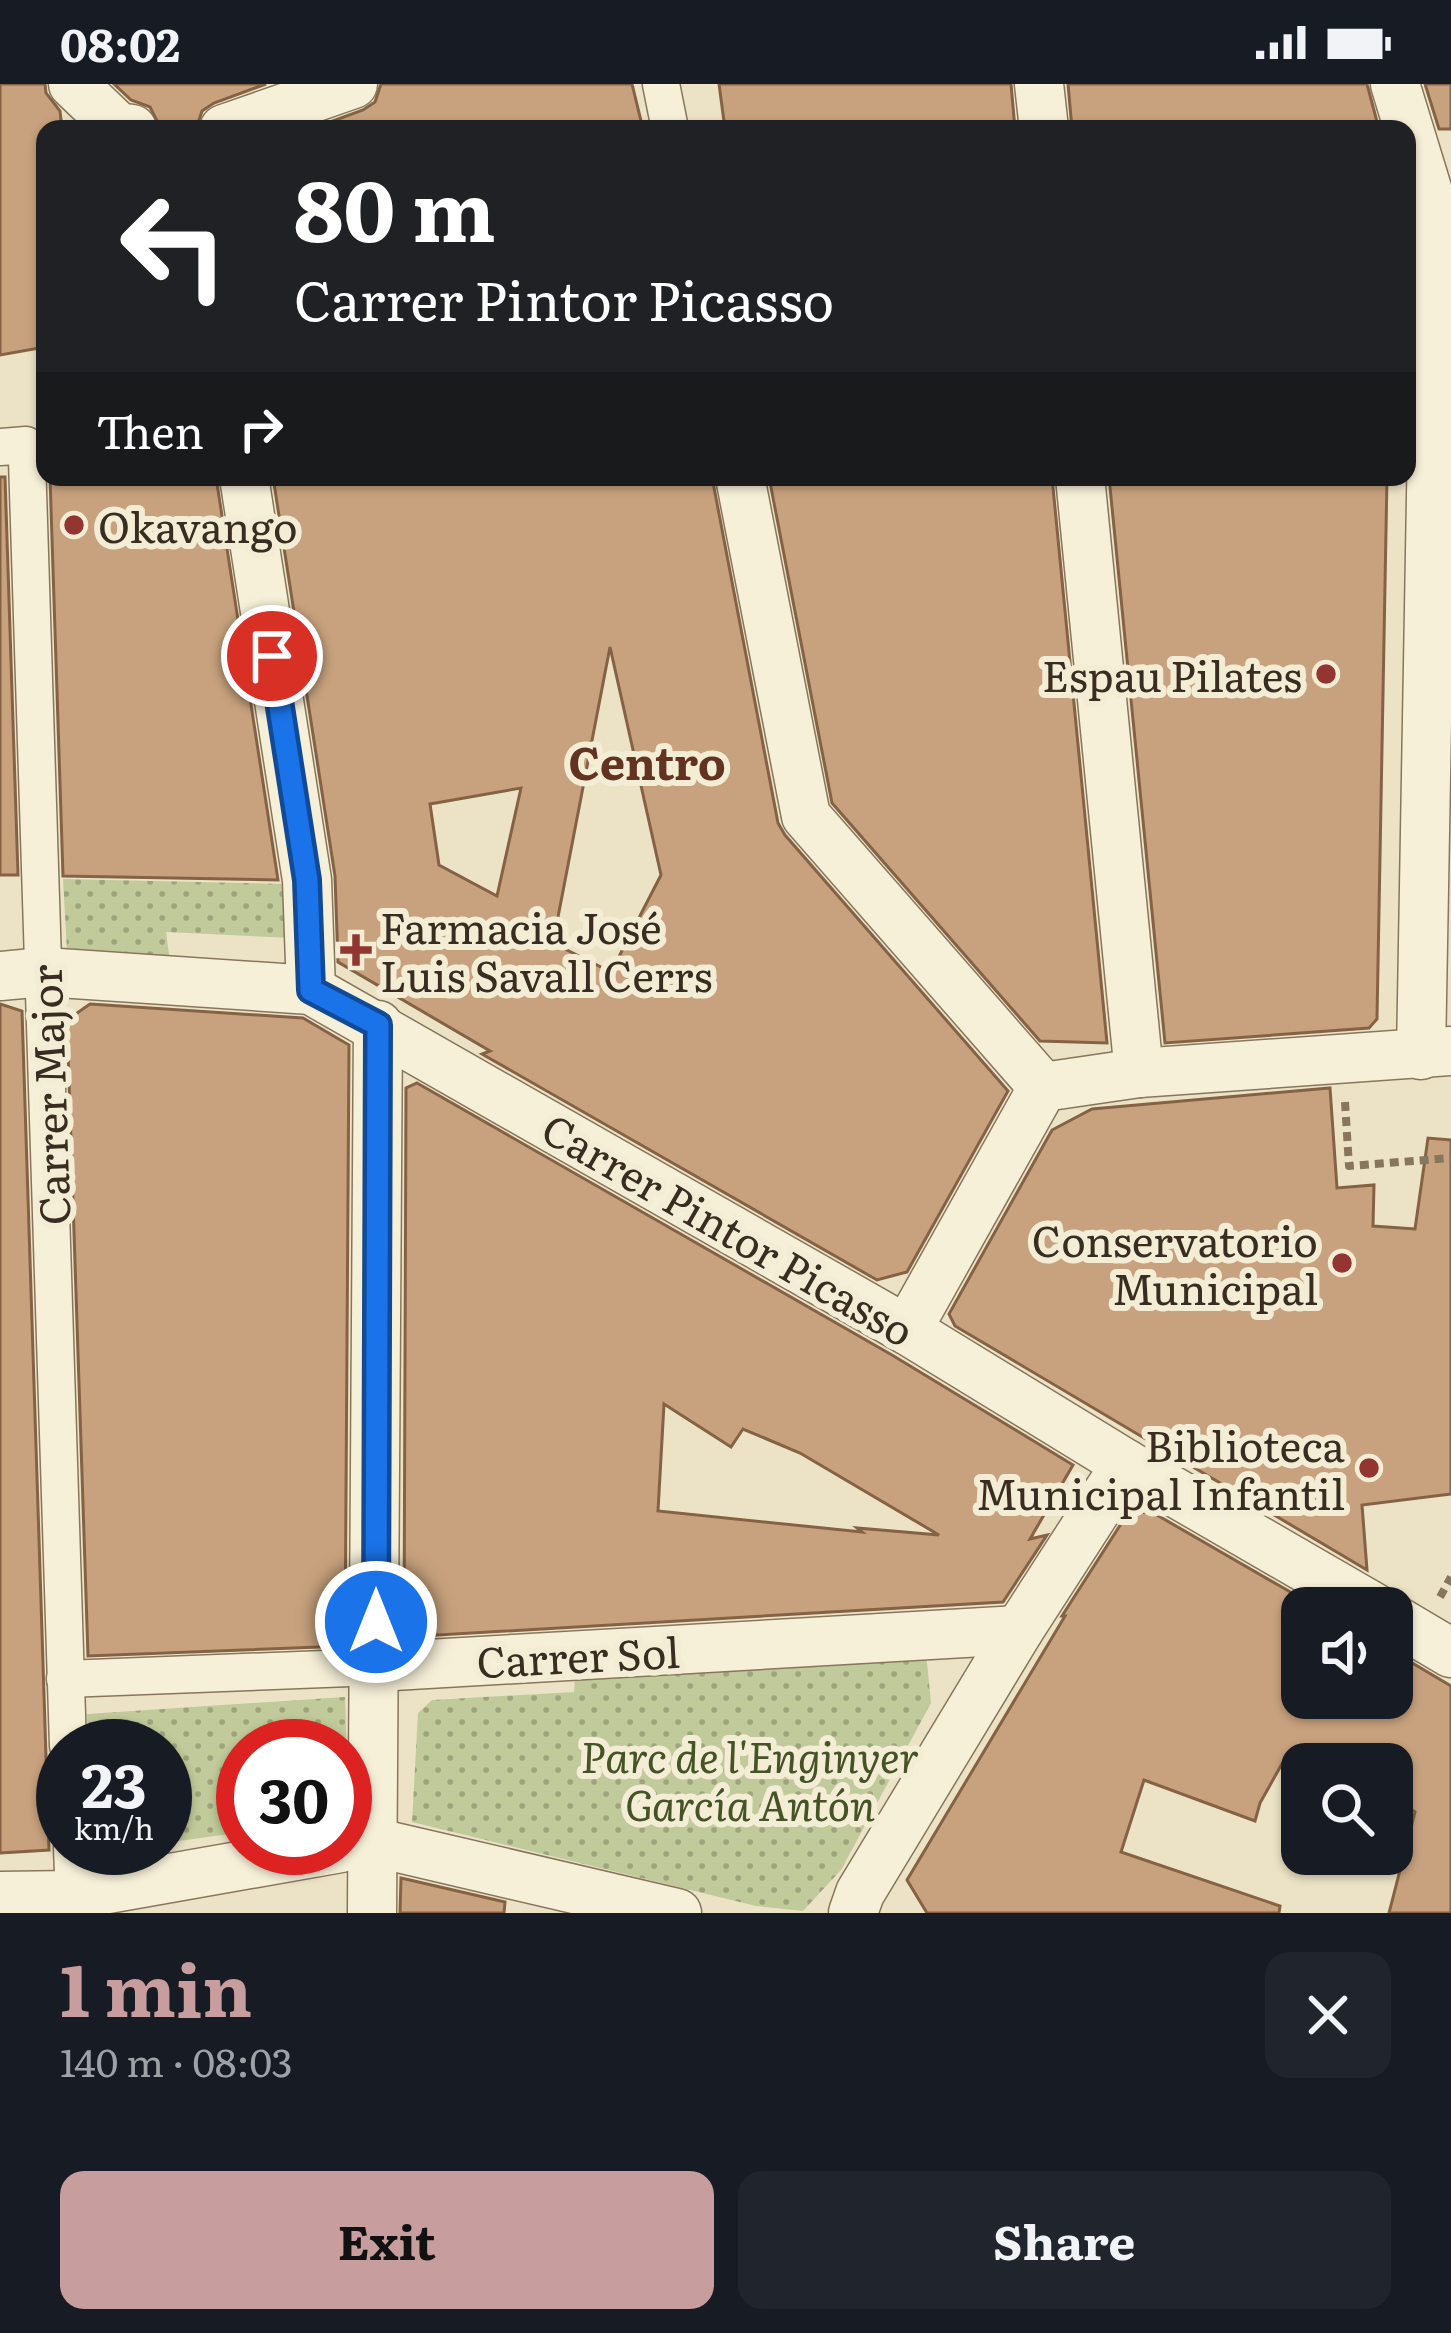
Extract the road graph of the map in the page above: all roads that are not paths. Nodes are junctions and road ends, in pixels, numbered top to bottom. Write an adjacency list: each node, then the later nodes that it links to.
1 (73, 84): 6 (street)
2 (353, 84): 7 (street)
3 (661, 84): 8 (street)
4 (1039, 84): 9 (street)
5 (1395, 84): 10 (street)
6 (111, 120)
7 (250, 120)
8 (668, 120)
9 (1043, 120)
10 (1405, 120)
11 (1416, 163): 12 (street)
12 (1431, 219): 20 (street)
13 (13, 446): 17 (street, Carrer Major)
14 (245, 486): 18 (street)
15 (742, 486): 22 (street)
16 (1081, 486): 21 (street)
17 (22, 974): 18 (street, Carrer Pintor Picasso); 30 (street, Carrer Major)
18 (311, 990): 19 (street, Carrer Pintor Picasso)
19 (378, 1025): 23 (street, Carrer Pintor Picasso); 29 (street)
20 (1436, 1053): 21 (street)
21 (1139, 1073): 22 (street)
22 (1042, 1087): 23 (street)
23 (907, 1330): 24 (street, Carrer Pintor Picasso)
24 (1126, 1464): 25 (street, Carrer Pintor Picasso); 26 (street)
25 (1339, 1587)
26 (1019, 1630): 29 (street, Carrer Sol); 38 (street)
27 (1413, 1630): 28 (street)
28 (1451, 1653)
29 (376, 1667): 30 (street, Carrer Sol); 32 (street)
30 (65, 1679): 31 (street, Carrer Major)
31 (67, 1719)
32 (369, 1719)
33 (372, 1850): 40 (street)
34 (216, 1865): 36 (street)
35 (361, 1875): 39 (street)
36 (74, 1885): 37 (street)
37 (0, 1896)
38 (856, 1903)
39 (372, 1913)
40 (676, 1913)

